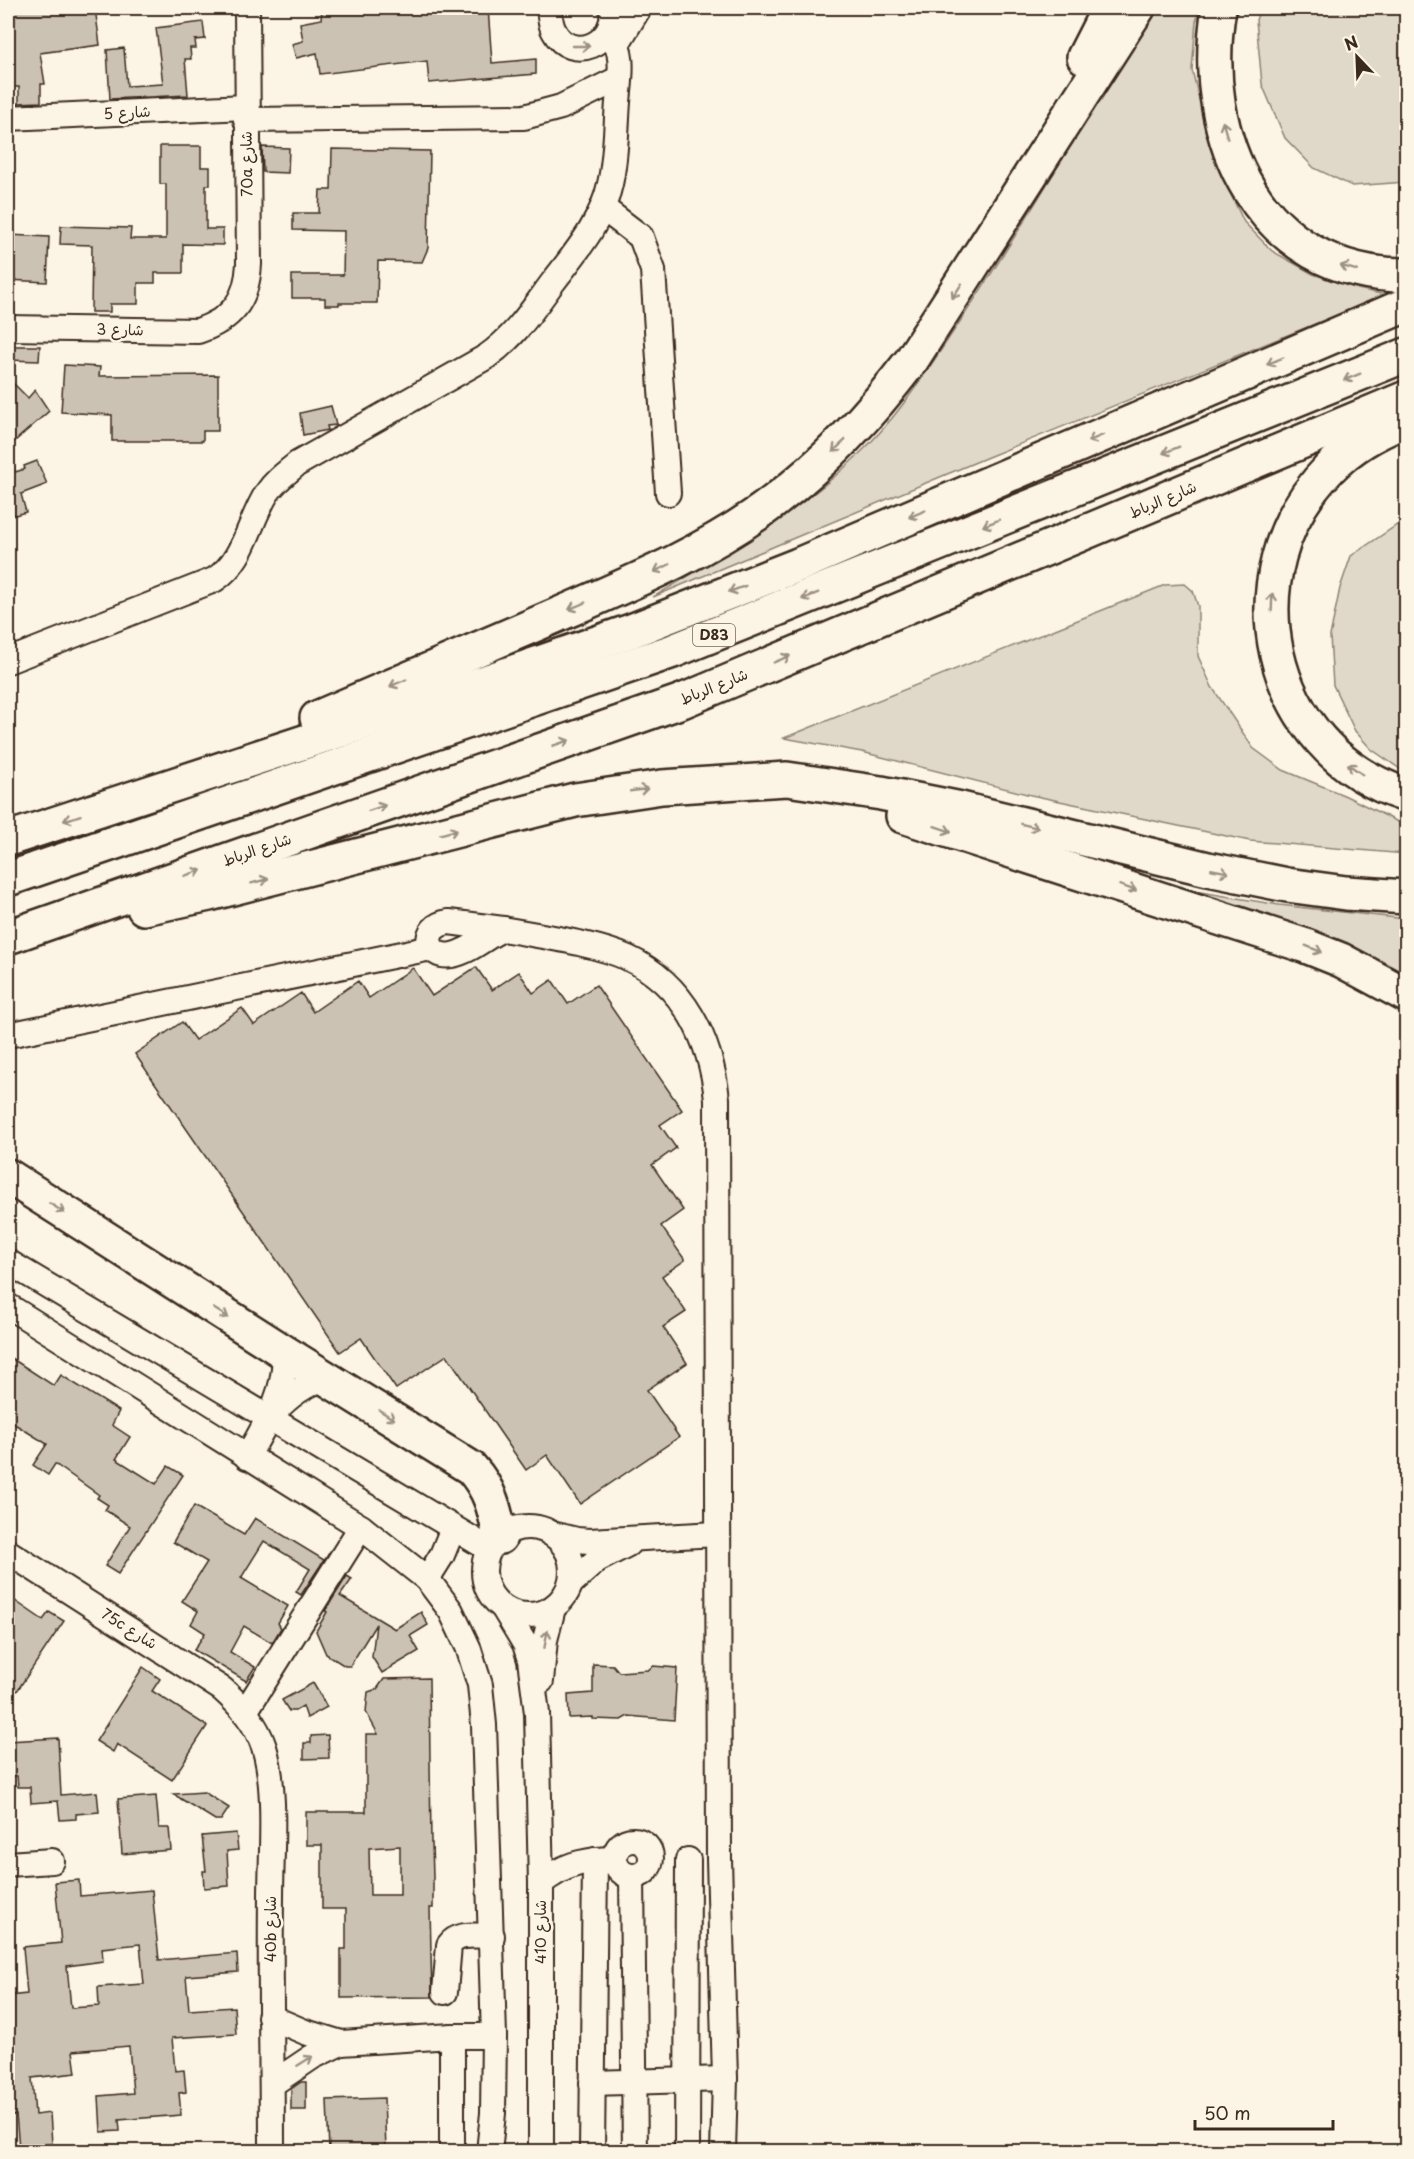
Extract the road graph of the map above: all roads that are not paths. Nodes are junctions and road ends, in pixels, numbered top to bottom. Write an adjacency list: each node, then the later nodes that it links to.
1 (247, 8): 10 (street, 70a شارع)
2 (549, 8): 8 (street, one-way to 8)
3 (612, 8): 8 (street)
4 (639, 8): 8 (street)
5 (1109, 8): 13 (highway)
6 (1138, 8): 13 (highway)
7 (1219, 8): 14 (highway, one-way to 7)
8 (613, 38): 9 (street)
9 (620, 78): 10 (street, شارع 5); 12 (street)
10 (246, 113): 11 (street, شارع 5); 16 (street, 70a شارع)
11 (8, 118)
12 (603, 208): 21 (street); 22 (street)
13 (989, 242): 25 (highway, one-way to 25)
14 (1407, 275)
15 (1407, 305): 25 (highway, one-way to 25)
16 (228, 316): 17 (street, شارع 3)
17 (8, 328)
18 (1407, 355): 27 (highway, D83, one-way to 27)
19 (1407, 398): 29 (highway, شارع الرباط, one-way to 19)
20 (1407, 419): 24 (highway, one-way to 20)
21 (668, 493)
22 (8, 661)
23 (787, 779): 28 (highway, one-way to 28); 29 (highway, one-way to 23); 31 (highway, one-way to 31)
24 (1407, 795)
25 (127, 800): 26 (highway, one-way to 26)
26 (8, 839)
27 (8, 879)
28 (1407, 897)
29 (59, 920): 30 (highway, شارع الرباط)
30 (8, 937)
31 (1407, 995)
32 (8, 1035): 45 (street)
33 (8, 1176): 38 (highway, one-way to 38)
34 (8, 1262): 35 (street)
35 (59, 1293): 37 (street); 40 (street)
36 (8, 1306): 37 (street)
37 (40, 1326): 41 (street)
38 (284, 1352): 39 (highway); 40 (street)
39 (327, 1378): 40 (street); 47 (highway, one-way to 47)
40 (269, 1418): 41 (street); 43 (street)
41 (247, 1456): 42 (street)
42 (361, 1527): 49 (street); 53 (street)
43 (453, 1528): 47 (street); 49 (street)
44 (552, 1533): 46 (street); 47 (street); 50 (street)
45 (717, 1534): 46 (street); 56 (street)
46 (643, 1537): 50 (street)
47 (494, 1543): 52 (street)
48 (8, 1552): 53 (street, 75c شارع)
49 (427, 1579): 64 (street)
50 (571, 1583): 51 (street)
51 (553, 1608): 52 (street); 54 (street, شارع 410, one-way to 51)
52 (504, 1609): 54 (street, شارع 410)
53 (245, 1712): 66 (street, 40b شارع)
54 (537, 1713): 55 (street, شارع 410)
55 (540, 1832): 57 (street); 63 (street, شارع 410)
56 (719, 1859): 59 (street); 70 (street)
57 (597, 1860): 58 (street); 62 (street); 63 (street); 73 (street)
58 (651, 1860): 59 (street); 62 (street)
59 (688, 1860): 71 (street)
60 (52, 1861): 61 (street)
61 (8, 1864)
62 (632, 1876): 72 (street)
63 (541, 1883): 75 (street, شارع 410)
64 (492, 1936): 65 (street); 68 (street)
65 (445, 1992)
66 (270, 2017): 69 (street); 74 (street, 40b شارع)
67 (452, 2036): 68 (street); 69 (street); 77 (street)
68 (494, 2036): 78 (street)
69 (341, 2043): 74 (street, one-way to 69)
70 (725, 2079): 71 (street); 84 (street)
71 (688, 2080): 72 (street); 83 (street)
72 (634, 2082): 73 (street); 82 (street)
73 (592, 2083): 81 (street)
74 (272, 2084): 76 (street, 40b شارع)
75 (541, 2097): 79 (street); 80 (street, شارع 410)
76 (272, 2151)
77 (452, 2151)
78 (489, 2151)
79 (525, 2151)
80 (541, 2151)
81 (592, 2151)
82 (635, 2151)
83 (687, 2151)
84 (723, 2151)

